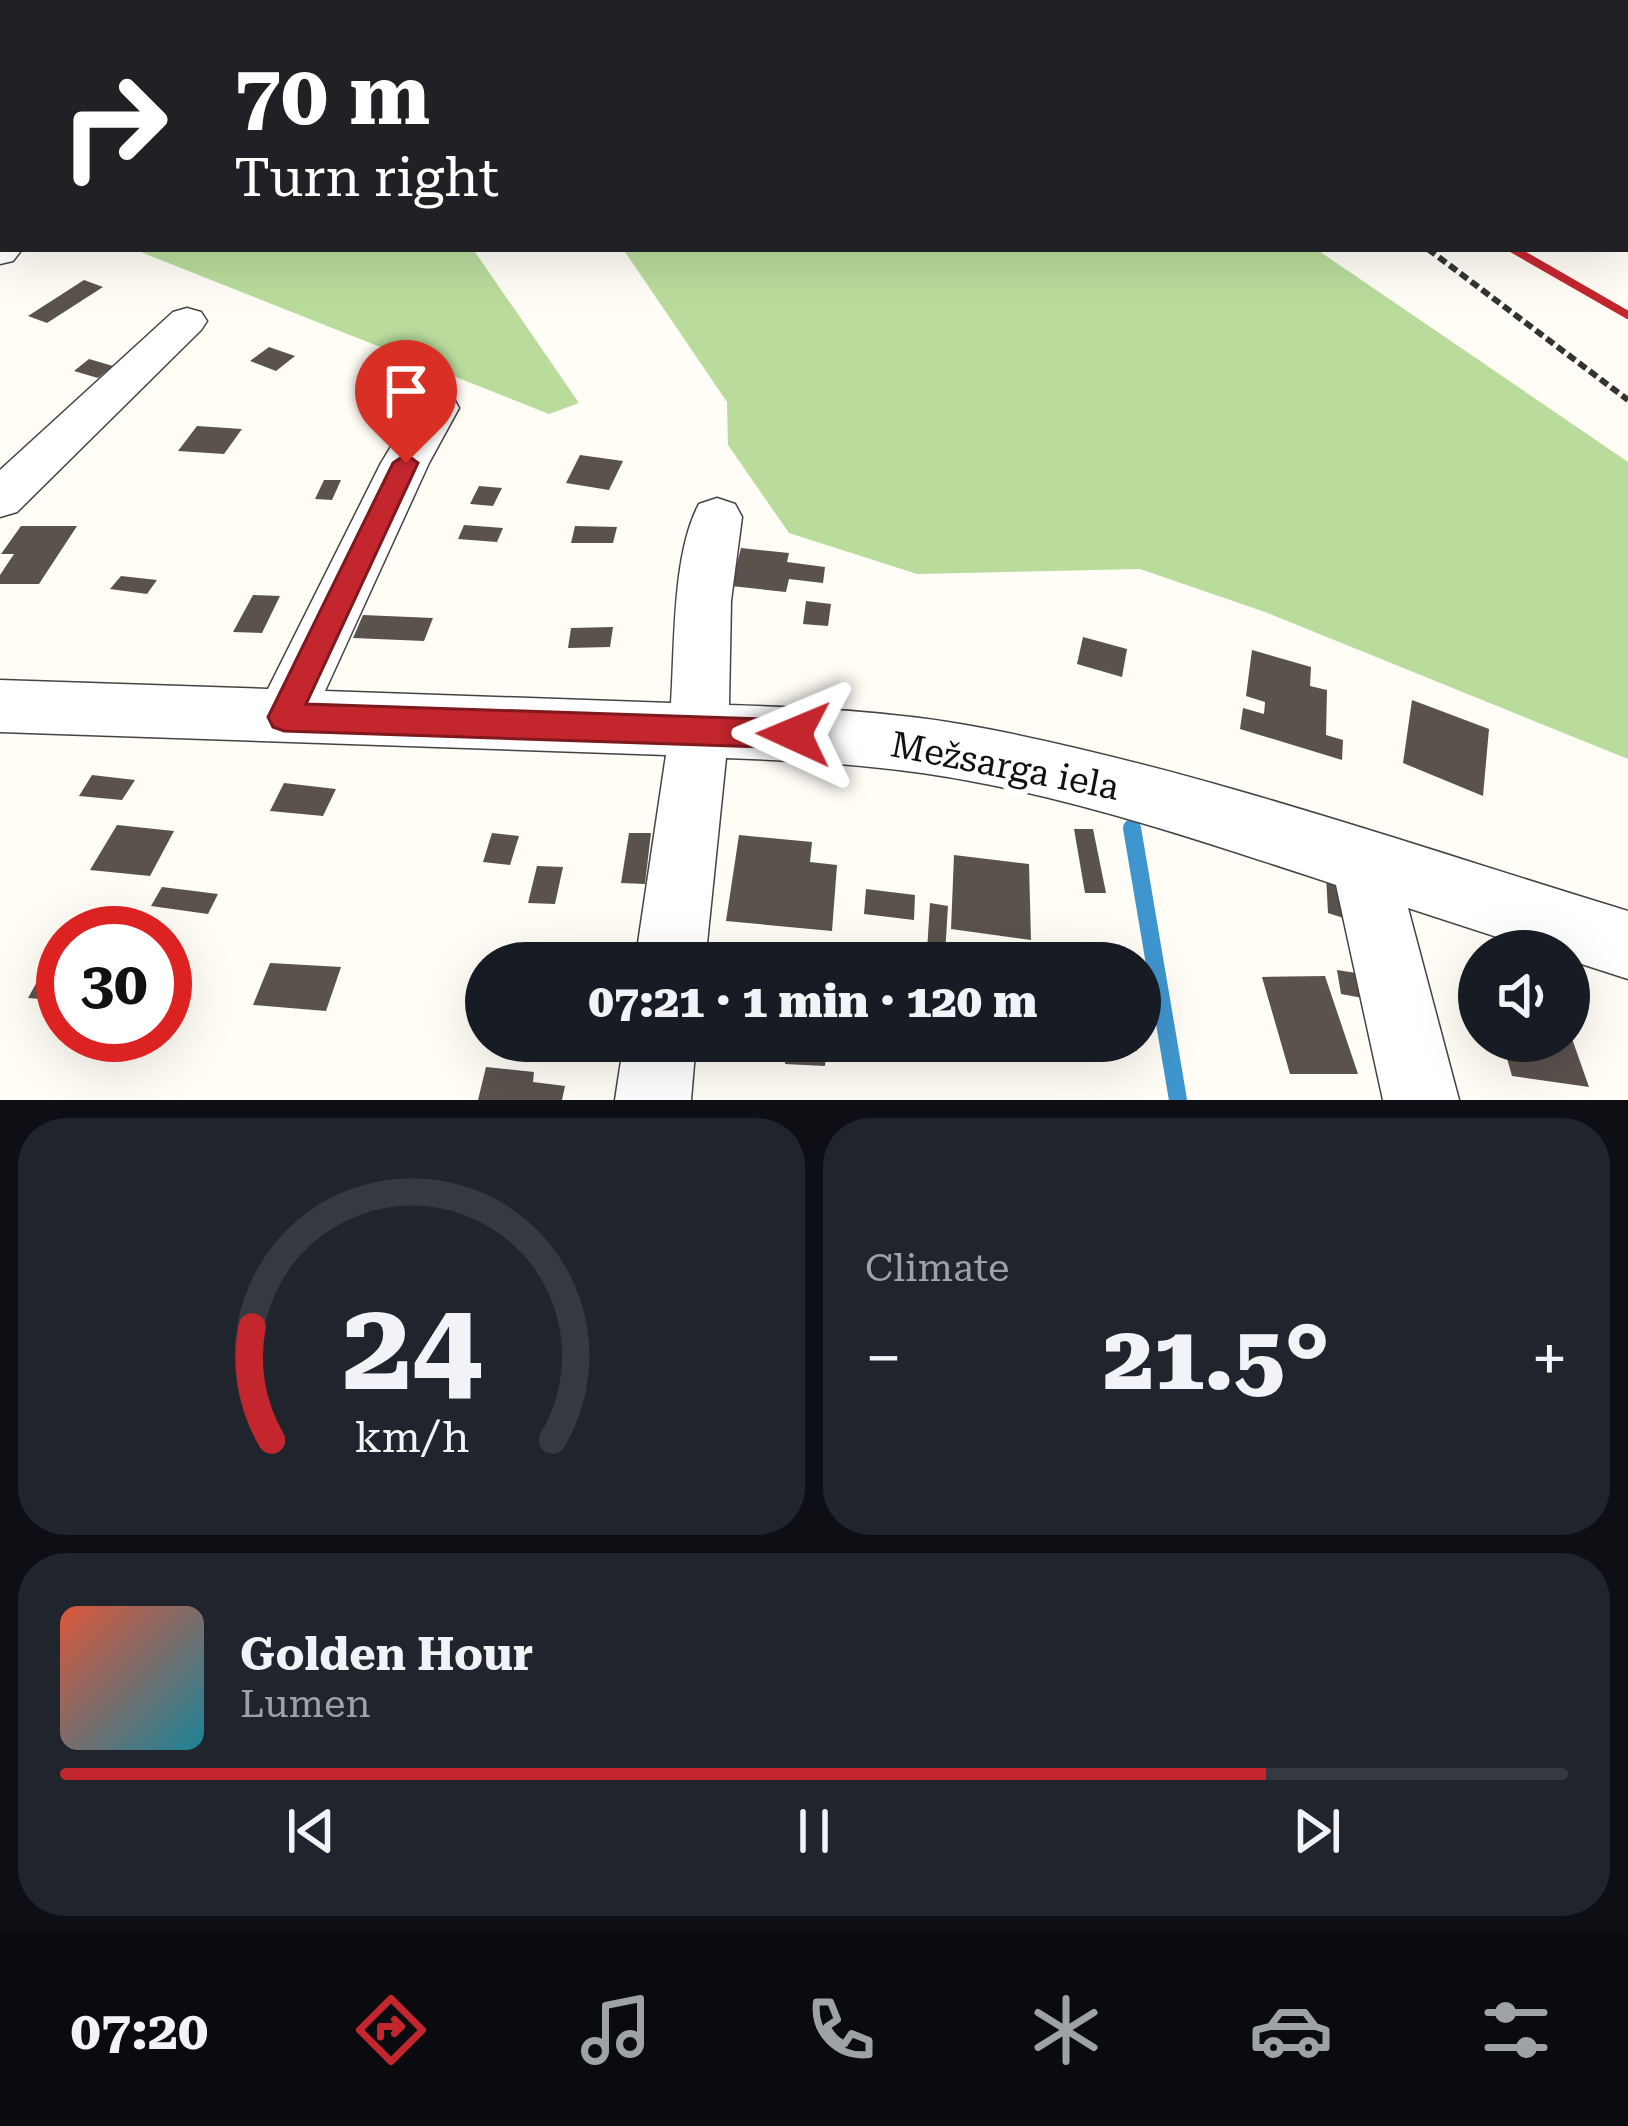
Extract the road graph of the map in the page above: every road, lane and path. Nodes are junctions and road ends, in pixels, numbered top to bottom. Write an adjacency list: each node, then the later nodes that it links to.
1 (1432, 252): 3 (path)
2 (187, 321): 5 (street)
3 (1628, 400)
4 (437, 408): 8 (street)
5 (0, 499)
6 (717, 517): 9 (street)
7 (0, 706): 8 (street, Mežsarga iela)
8 (284, 717): 9 (street, Mežsarga iela)
9 (699, 733): 10 (street, Mežsarga iela); 11 (street)
10 (1364, 862): 12 (street, Mežsarga iela); 15 (street)
11 (673, 942)
12 (1628, 945)
13 (658, 1062): 14 (street)
14 (653, 1100)
15 (1421, 1100)

